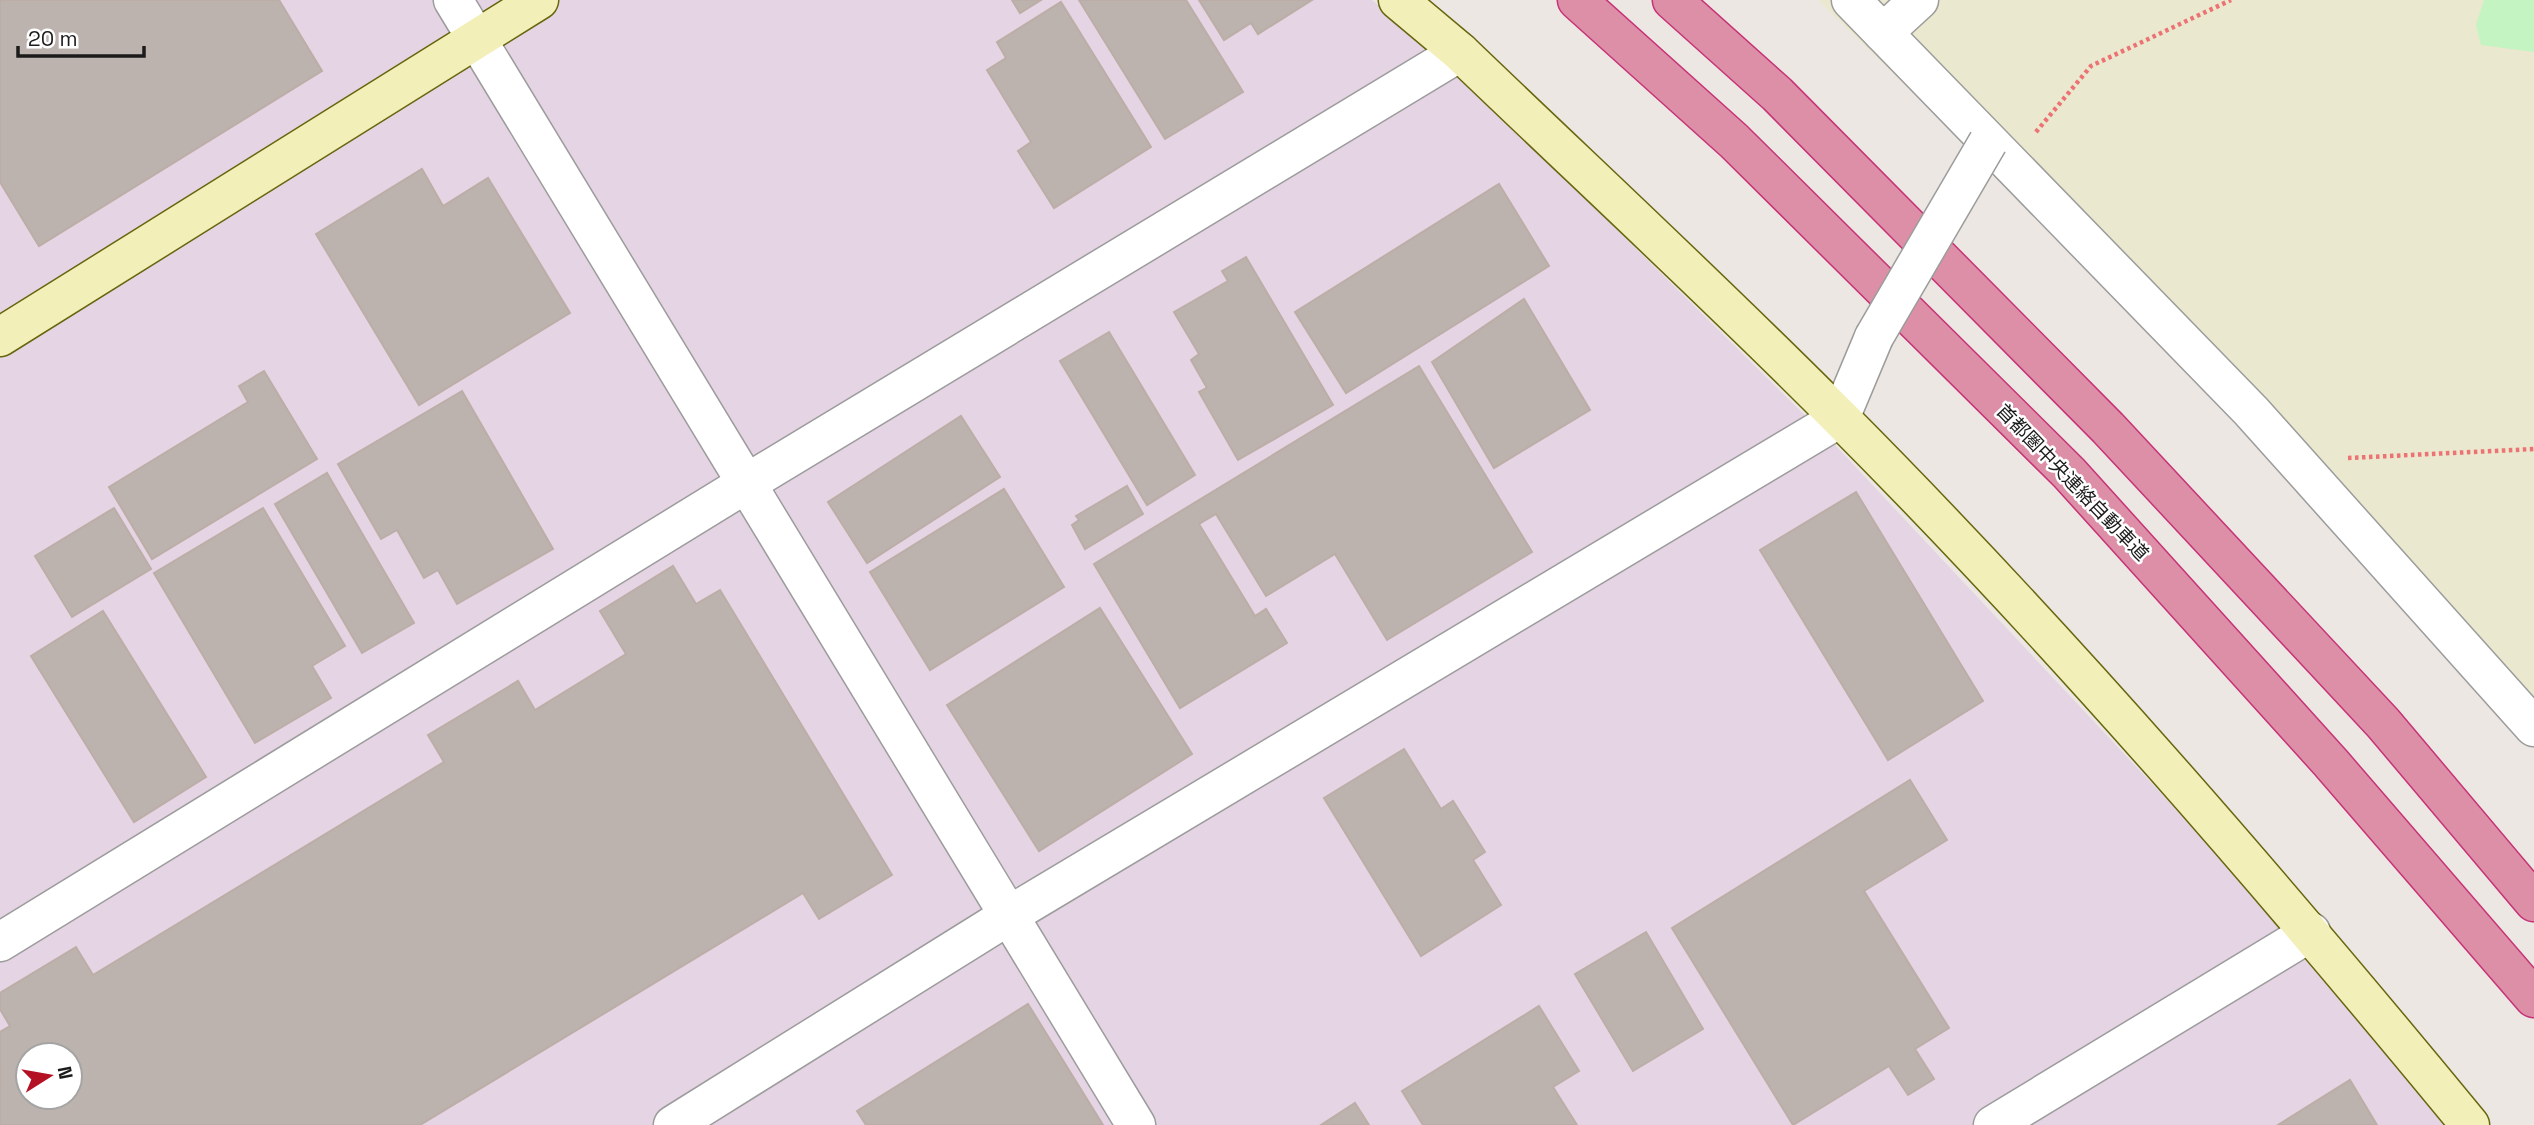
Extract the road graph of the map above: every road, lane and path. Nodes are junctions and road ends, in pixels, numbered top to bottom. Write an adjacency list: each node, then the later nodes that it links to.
1 (453, 0): 10 (street)
2 (539, 0): 10 (street)
3 (1398, 0): 11 (street)
4 (1577, 0): 23 (highway, 首都圏中央連絡自動車道)
5 (1672, 0): 19 (highway)
6 (1851, 0): 9 (street)
7 (1919, 0): 9 (street)
8 (2231, 0): 12 (path)
9 (1883, 33): 12 (street)
10 (476, 38): 13 (street); 17 (street)
11 (1461, 52): 14 (street); 17 (street)
12 (1998, 153): 14 (street, bridge); 16 (street)
13 (0, 337)
14 (1840, 418): 20 (street); 21 (street)
15 (2534, 449): 16 (path)
16 (2302, 468): 18 (street)
17 (747, 483): 20 (street); 22 (street)
18 (2534, 727)
19 (2534, 902)
20 (1008, 916): 24 (street); 25 (street)
21 (2311, 932): 26 (street); 27 (street)
22 (0, 942)
23 (2534, 998)
24 (673, 1125)
25 (1136, 1125)
26 (1993, 1125)
27 (2470, 1125)

